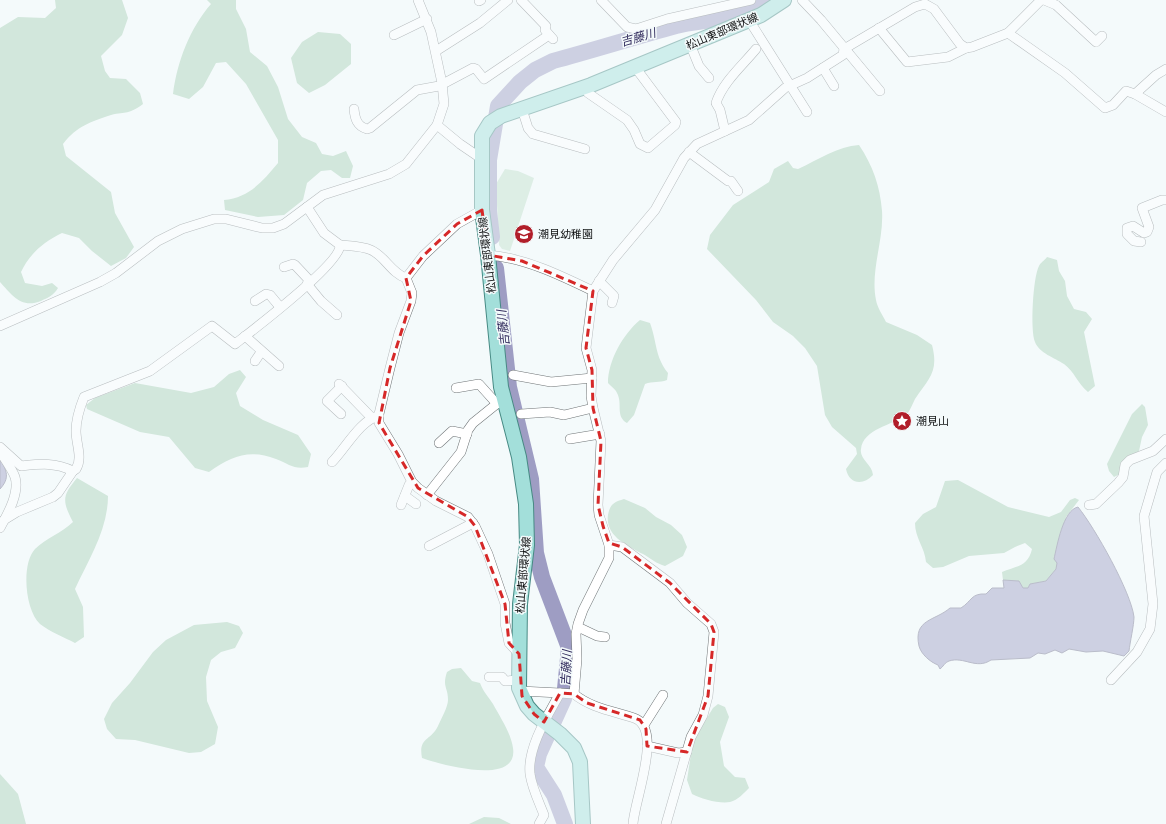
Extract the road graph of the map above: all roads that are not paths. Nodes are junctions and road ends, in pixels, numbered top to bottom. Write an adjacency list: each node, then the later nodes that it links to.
1 (418, 0): 11 (street)
2 (508, 0): 21 (street)
3 (521, 0): 26 (street)
4 (751, 0): 9 (street)
5 (784, 0): 12 (main road, 松山東部環状線)
6 (802, 0): 20 (street)
7 (1040, 0): 14 (street)
8 (1044, 0): 16 (street)
9 (603, 1)
10 (924, 2): 13 (street); 18 (street)
11 (427, 20): 15 (street); 21 (street)
12 (749, 20): 17 (main road, 松山東部環状線); 27 (street)
13 (879, 28): 18 (street); 20 (street)
14 (1008, 34): 18 (street); 31 (street)
15 (394, 35)
16 (1102, 36)
17 (690, 44): 22 (main road, 松山東部環状線); 25 (street)
18 (966, 48)
19 (756, 49): 37 (street)
20 (844, 49): 23 (street); 30 (street)
21 (436, 51): 26 (street)
22 (635, 67): 29 (main road, 松山東部環状線); 29 (street)
23 (823, 68): 27 (street); 28 (street)
24 (1166, 69): 31 (street)
25 (709, 78)
26 (442, 83): 33 (street); 36 (street)
27 (790, 86): 34 (street); 37 (street)
28 (834, 86)
29 (585, 87): 32 (main road, 松山東部環状線)
30 (880, 91)
31 (1135, 94): 35 (street)
32 (522, 109): 38 (street); 40 (main road, 松山東部環状線)
33 (354, 110)
34 (807, 112)
35 (1166, 112)
36 (437, 125): 40 (street); 43 (street)
37 (726, 132): 39 (street)
38 (583, 146)
39 (689, 152): 41 (street); 50 (street)
40 (482, 159): 44 (main road, 松山東部環状線)
41 (738, 191)
42 (1166, 200): 45 (street)
43 (307, 207): 46 (street); 57 (street)
44 (482, 210): 47 (main road, 松山東部環状線); 49 (street)
45 (1141, 242)
46 (340, 245): 49 (street); 51 (street)
47 (493, 256): 52 (street); 65 (main road, 松山東部環状線)
48 (284, 268): 51 (street)
49 (406, 278): 69 (street)
50 (599, 281): 52 (street); 54 (street)
51 (309, 283): 55 (street); 56 (street)
52 (593, 291): 63 (street)
53 (255, 300): 55 (street)
54 (612, 303)
55 (280, 307): 58 (street)
56 (337, 315)
57 (0, 326)
58 (245, 336): 59 (street); 79 (street)
59 (261, 352): 60 (street); 61 (street)
60 (255, 361)
61 (279, 366)
62 (514, 375): 63 (street)
63 (592, 378): 66 (street)
64 (456, 388): 65 (street)
65 (500, 401): 70 (street); 93 (main road, 松山東部環状線)
66 (593, 408): 68 (street); 71 (street)
67 (340, 414): 69 (street)
68 (521, 414)
69 (375, 417): 77 (street); 80 (street)
70 (467, 434): 74 (street); 81 (street)
71 (600, 434): 72 (street); 89 (street)
72 (570, 439)
73 (1166, 439): 85 (street)
74 (439, 443)
75 (0, 447): 79 (street)
76 (0, 451): 86 (street)
77 (332, 462)
78 (1166, 463): 95 (street)
79 (73, 471): 86 (street)
80 (412, 482): 81 (street); 82 (street)
81 (427, 495): 87 (street)
82 (405, 496): 83 (street); 84 (street)
83 (416, 504)
84 (401, 505)
85 (1088, 505)
86 (4, 520): 88 (street)
87 (473, 523): 90 (street); 93 (street)
88 (0, 528)
89 (610, 544): 91 (street); 102 (street)
90 (429, 546)
91 (578, 627): 92 (street); 97 (street)
92 (605, 637)
93 (519, 654): 96 (main road, 松山東部環状線)
94 (489, 677): 96 (street)
95 (1111, 680)
96 (519, 685): 97 (street); 99 (main road, 松山東部環状線)
97 (567, 693): 99 (street); 100 (street)
98 (663, 695): 100 (street)
99 (548, 725): 103 (street); 104 (main road, 松山東部環状線)
100 (644, 725): 101 (street)
101 (647, 746): 102 (street); 105 (street)
102 (687, 752): 106 (street)
103 (539, 824)
104 (583, 824)
105 (633, 824)
106 (666, 824)

